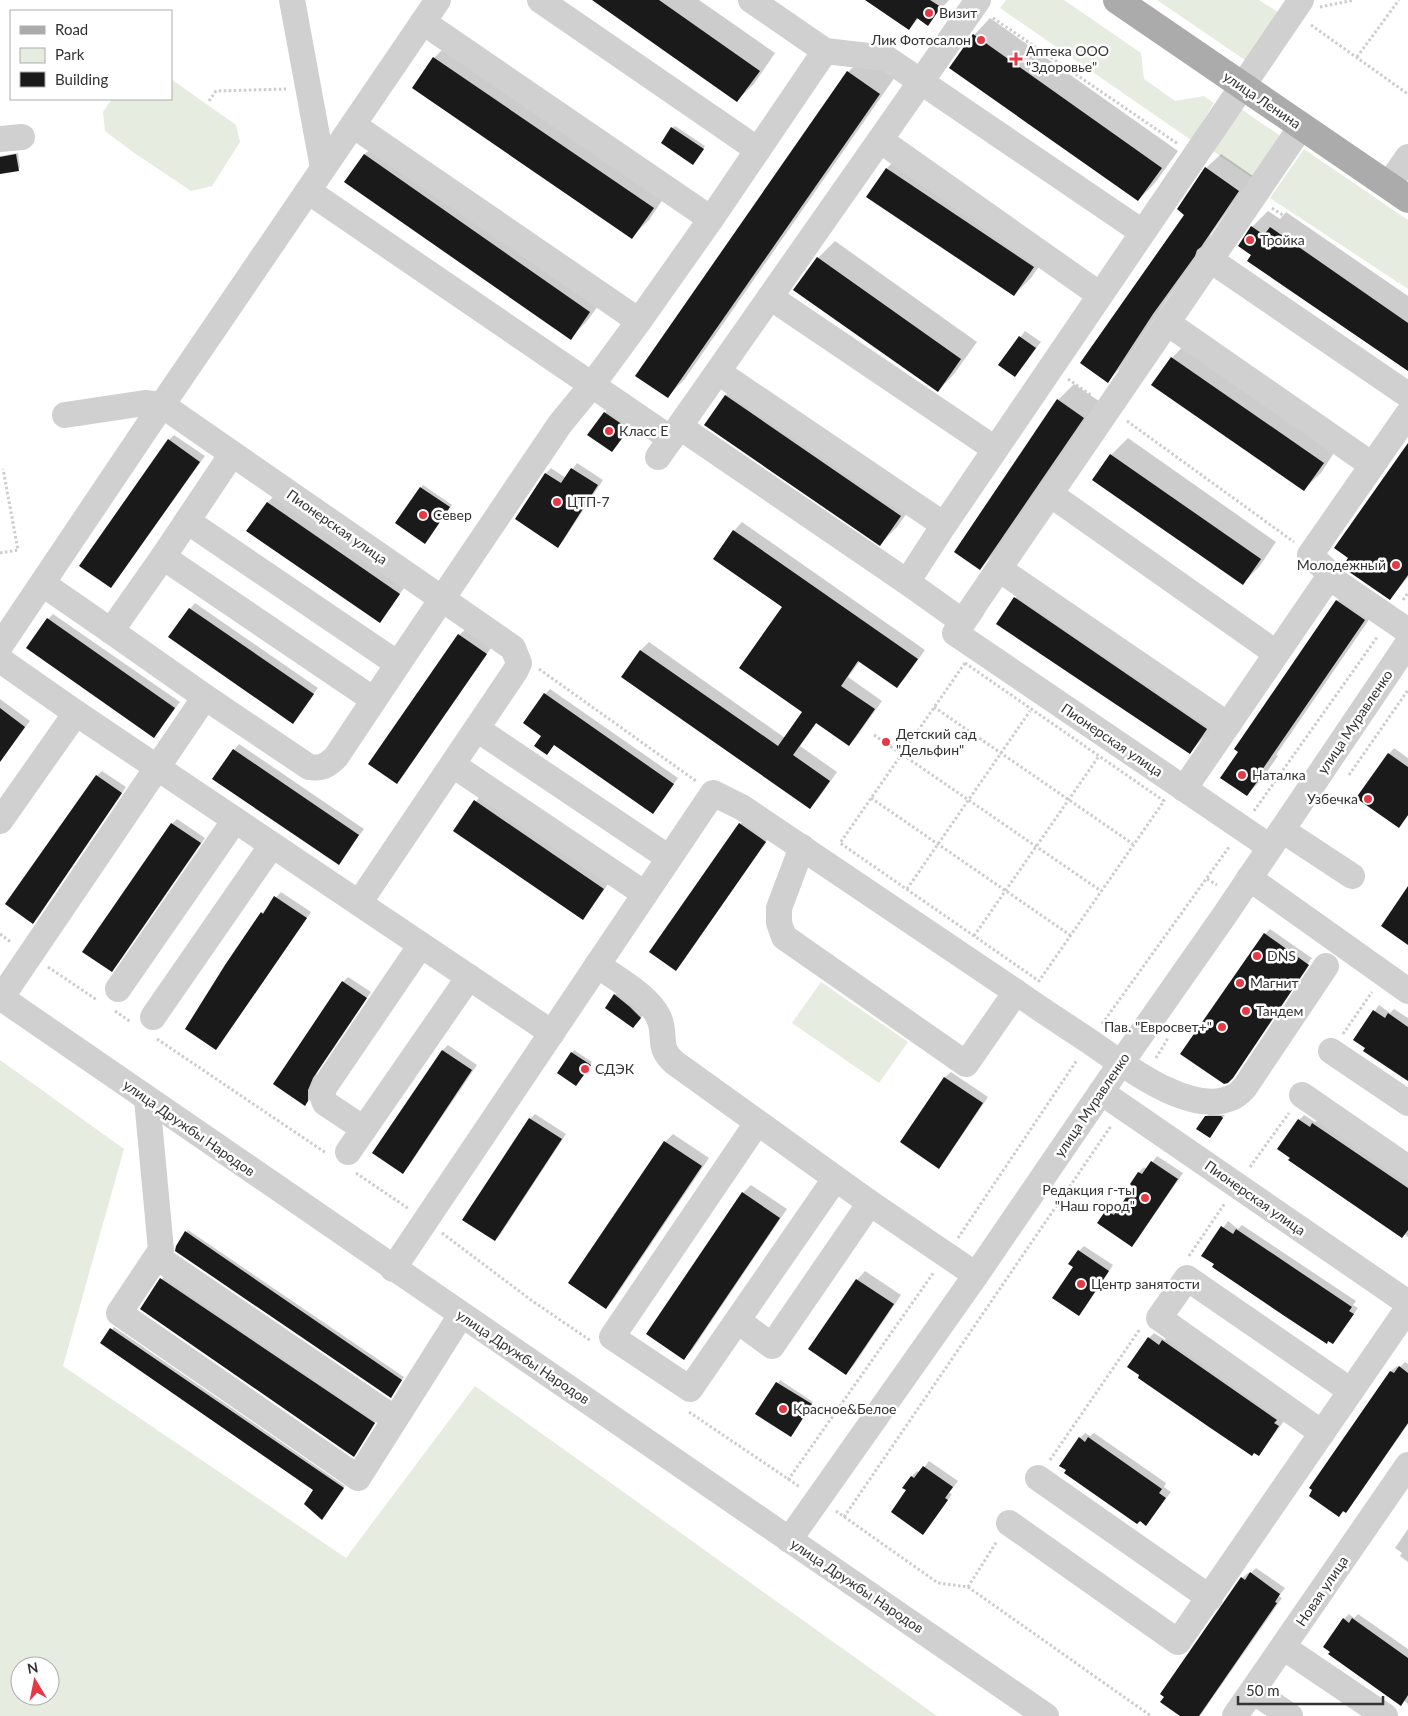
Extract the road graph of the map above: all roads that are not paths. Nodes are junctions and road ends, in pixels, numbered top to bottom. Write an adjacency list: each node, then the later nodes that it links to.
1 (292, 0): 17 (street)
2 (438, 0): 8 (street)
3 (540, 0): 15 (street)
4 (751, 0): 9 (street)
5 (978, 0): 10 (street)
6 (1117, 0): 11 (main road, улица Ленина)
7 (1296, 6): 11 (street)
8 (423, 22): 12 (street); 20 (street)
9 (825, 52): 10 (street); 15 (street)
10 (921, 82): 14 (street); 21 (street)
11 (1242, 87): 13 (main road, улица Ленина); 21 (street)
12 (353, 125): 17 (street); 25 (street)
13 (1301, 127): 19 (main road, улица Ленина); 22 (street)
14 (880, 140): 23 (street); 24 (street)
15 (758, 150): 20 (street)
16 (1408, 157): 19 (street)
17 (323, 168): 18 (street)
18 (308, 191): 28 (street); 30 (street)
19 (1398, 193)
20 (711, 219): 25 (street)
21 (1142, 232): 23 (street)
22 (1209, 259): 26 (street); 29 (street)
23 (1100, 295): 34 (street)
24 (770, 297): 27 (street); 34 (street)
25 (639, 321): 28 (street)
26 (1166, 322): 36 (street); 37 (street)
27 (718, 372): 33 (street); 39 (street)
28 (592, 385): 33 (street); 45 (street)
29 (1408, 395)
30 (162, 405): 32 (street); 35 (street, Пионерская улица); 44 (street)
31 (1408, 414): 36 (street)
32 (65, 415)
33 (670, 441): 43 (street)
34 (995, 449): 39 (street)
35 (232, 454): 38 (street); 45 (street, Пионерская улица)
36 (1372, 465): 42 (street)
37 (1050, 494): 41 (street); 51 (street)
38 (187, 521): 40 (street); 53 (street)
39 (944, 525): 43 (street)
40 (163, 557): 47 (street); 55 (street)
41 (999, 569): 46 (street); 57 (street)
42 (1330, 577): 48 (street); 51 (street)
43 (907, 582): 46 (street)
44 (43, 584): 47 (street); 50 (street)
45 (442, 599): 53 (street); 58 (street, Пионерская улица)
46 (972, 609): 61 (street, Пионерская улица)
47 (111, 631): 54 (street)
48 (1408, 631)
49 (1408, 643): 64 (street, улица Муравленко)
50 (0, 646)
51 (1276, 653): 57 (street)
52 (0, 660): 56 (street)
53 (398, 664): 55 (street)
54 (205, 697): 55 (street); 60 (street)
55 (374, 700)
56 (76, 713): 60 (street); 63 (street)
57 (1228, 725): 61 (street)
58 (477, 729): 59 (street); 67 (street)
59 (453, 764): 70 (street); 71 (street)
60 (157, 768): 62 (street); 78 (street)
61 (1184, 789): 64 (street, Пионерская улица)
62 (235, 820): 65 (street); 79 (street)
63 (0, 821)
64 (1276, 838): 68 (street, Пионерская улица); 69 (street, улица Муравленко)
65 (272, 845): 71 (street); 80 (street)
66 (802, 847): 67 (street); 77 (street); 77 (street)
67 (670, 858): 70 (street)
68 (1352, 876)
69 (1249, 878): 76 (street); 83 (street, улица Муравленко)
70 (645, 894): 73 (street)
71 (359, 903): 72 (street)
72 (421, 945): 75 (street); 89 (street)
73 (597, 965): 81 (street); 88 (street)
74 (1326, 966): 83 (street)
75 (469, 977): 81 (street); 89 (street)
76 (1408, 991)
77 (1016, 992): 83 (street)
78 (0, 998): 86 (street, улица Дружбы Народов)
79 (111, 1001)
80 (148, 1027)
81 (552, 1033): 95 (street)
82 (1331, 1051): 87 (street)
83 (1121, 1063): 84 (street, улица Муравленко)
84 (1101, 1092): 96 (street, улица Муравленко); 97 (street, Пионерская улица)
85 (1302, 1095): 91 (street)
86 (147, 1099): 94 (street); 95 (street, улица Дружбы Народов)
87 (1408, 1103)
88 (757, 1123): 92 (street); 100 (street)
89 (364, 1130): 90 (street)
90 (342, 1158)
91 (1408, 1168)
92 (836, 1179): 93 (street); 100 (street)
93 (870, 1203): 96 (street); 100 (street)
94 (157, 1257): 102 (street); 102 (street)
95 (393, 1269): 99 (street, улица Дружбы Народов)
96 (976, 1275): 107 (street, улица Муравленко)
97 (1408, 1303)
98 (1408, 1308): 101 (street)
99 (461, 1315): 102 (street); 107 (street, улица Дружбы Народов)
100 (738, 1321)
101 (1351, 1391): 103 (street); 103 (street)
102 (395, 1419)
103 (1322, 1432): 108 (street)
104 (1038, 1478): 108 (street)
105 (1404, 1478): 109 (street, Новая улица)
106 (1009, 1522): 108 (street)
107 (789, 1540): 111 (street, улица Дружбы Народов)
108 (1210, 1598)
109 (1284, 1647): 110 (street, Новая улица); 114 (street)
110 (1253, 1691): 112 (street, Новая улица); 113 (street)
111 (1042, 1715)
112 (1235, 1716)
113 (1290, 1716)
114 (1385, 1716)

